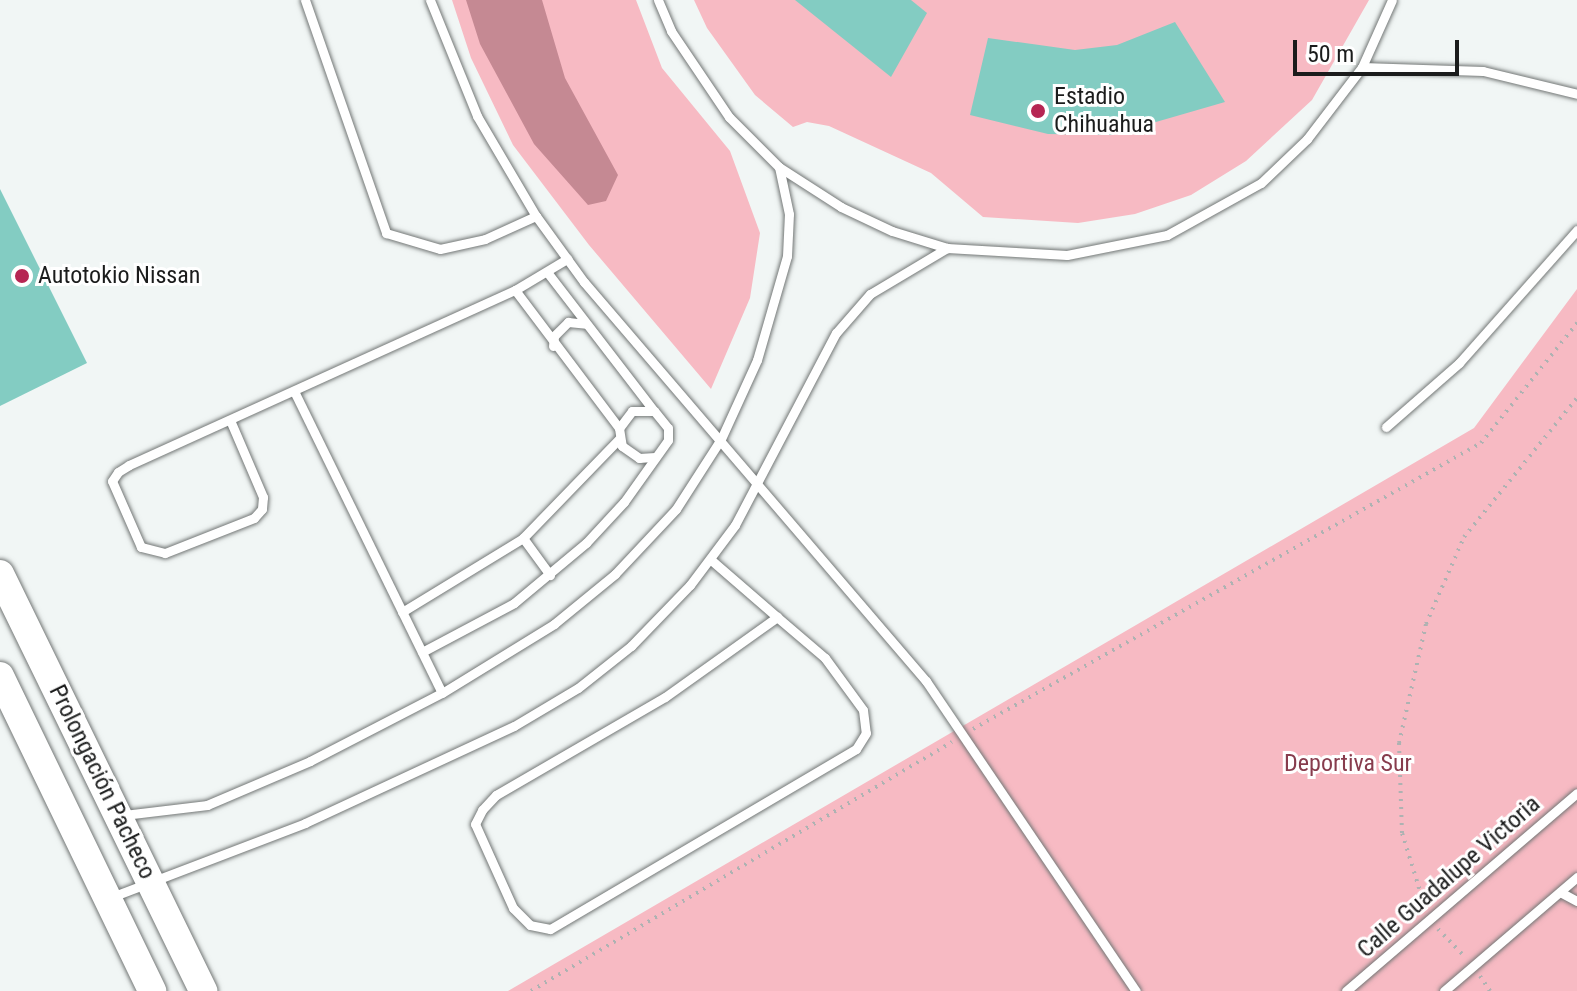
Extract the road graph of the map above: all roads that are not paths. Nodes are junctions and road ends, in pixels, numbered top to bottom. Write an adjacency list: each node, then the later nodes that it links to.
1 (305, 0): 8 (lane)
2 (430, 0): 8 (lane)
3 (658, 0): 7 (lane)
4 (1392, 0): 5 (lane)
5 (1362, 67): 6 (lane); 10 (lane)
6 (1577, 94)
7 (779, 167): 10 (lane); 21 (lane)
8 (536, 216): 11 (lane)
9 (1577, 230): 19 (lane)
10 (947, 248): 23 (lane)
11 (567, 259): 12 (lane); 21 (lane)
12 (547, 272): 13 (lane); 14 (lane)
13 (515, 290): 15 (lane); 16 (lane)
14 (587, 324): 15 (lane); 17 (lane)
15 (553, 346): 20 (lane)
16 (294, 391): 18 (lane); 28 (lane)
17 (654, 411): 20 (lane); 22 (lane)
18 (230, 420): 18 (lane)
19 (1386, 427)
20 (619, 434): 22 (lane); 24 (lane)
21 (721, 439): 23 (lane); 32 (lane)
22 (655, 457): 27 (lane)
23 (761, 483): 25 (lane); 42 (lane)
24 (523, 538): 27 (lane); 28 (lane)
25 (710, 559): 29 (lane); 36 (lane)
26 (0, 574): 34 (main road, Prolongación Pacheco)
27 (550, 575): 30 (lane)
28 (402, 612): 30 (lane)
29 (777, 617): 29 (lane)
30 (422, 652): 32 (lane)
31 (0, 676): 38 (main road, Prolongación Pacheco)
32 (442, 693): 34 (lane)
33 (1577, 793): 43 (lane, Calle Guadalupe Victoria)
34 (121, 816): 36 (main road, Prolongación Pacheco)
35 (1577, 877): 37 (lane)
36 (151, 883): 38 (lane); 41 (main road, Prolongación Pacheco)
37 (1560, 892): 39 (lane); 44 (lane)
38 (107, 899): 40 (main road, Prolongación Pacheco)
39 (1577, 901)
40 (152, 991)
41 (203, 991)
42 (1136, 991)
43 (1346, 991)
44 (1444, 991)

